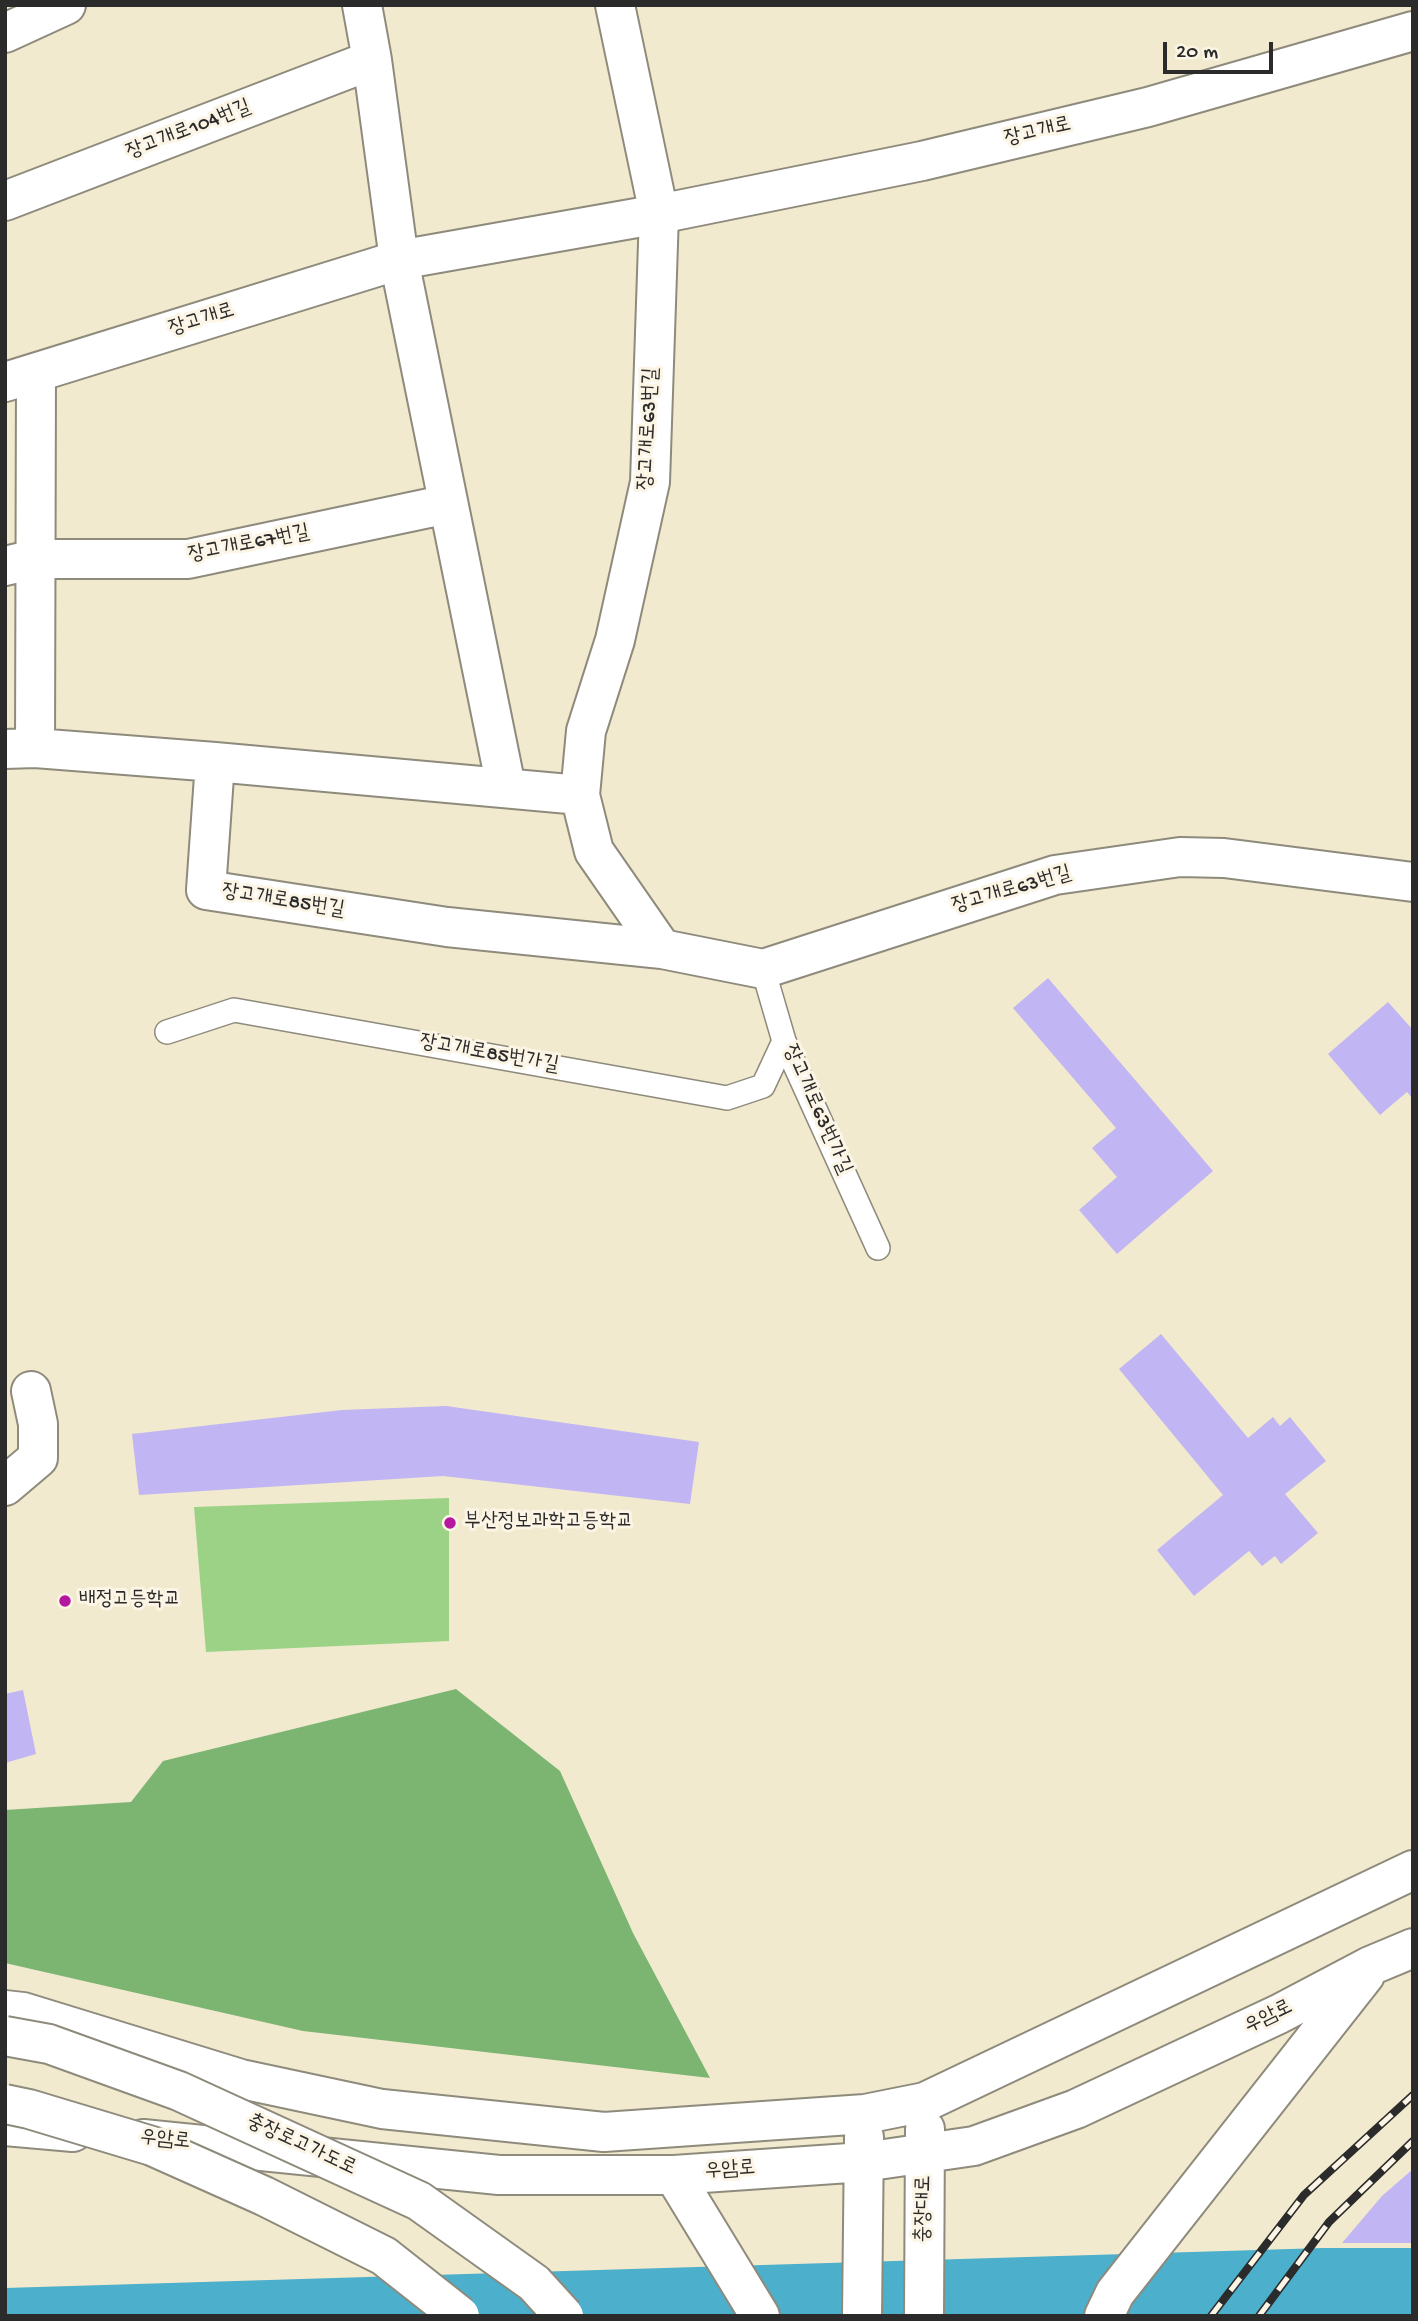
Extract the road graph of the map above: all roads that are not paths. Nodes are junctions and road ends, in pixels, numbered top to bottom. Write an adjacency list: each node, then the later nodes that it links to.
1 (66, 5): 5 (main road)
2 (362, 5): 6 (main road)
3 (615, 5): 8 (main road)
4 (1413, 31): 8 (main road, 장고개로)
5 (5, 33)
6 (372, 60): 7 (main road, 장고개로104번길); 9 (main road)
7 (5, 201)
8 (659, 214): 9 (main road, 장고개로); 16 (main road, 장고개로63번길)
9 (399, 260): 10 (main road, 장고개로); 11 (main road)
10 (20, 378): 12 (main road)
11 (448, 504): 12 (main road, 장고개로67번길); 15 (main road)
12 (20, 562): 13 (main road)
13 (20, 748): 14 (main road)
14 (215, 762): 15 (main road); 18 (main road, 장고개로85번길)
15 (506, 787): 16 (main road)
16 (580, 795): 19 (main road, 장고개로63번길)
17 (1413, 882): 20 (main road, 장고개로63번길)
18 (446, 926): 19 (main road, 장고개로63번길)
19 (662, 949): 20 (main road, 장고개로63번길)
20 (763, 969): 22 (lane, 장고개로63번가길)
21 (167, 1032): 22 (lane, 장고개로85번가길)
22 (784, 1041): 23 (lane, 장고개로63번가길)
23 (878, 1248)
24 (31, 1391): 25 (main road)
25 (5, 1486)
26 (1413, 1870): 31 (main road)
27 (1413, 1948): 28 (main road, 우암로)
28 (1373, 1965): 35 (main road, 우암로); 43 (main road)
29 (5, 2010): 33 (main road)
30 (5, 2036): 39 (main road, 충장로고가도로, bridge)
31 (925, 2102): 33 (main road); 35 (main road, 충장대로)
32 (5, 2104): 38 (main road, bridge)
33 (865, 2114): 36 (main road)
34 (5, 2126): 37 (main road, 우암로)
35 (926, 2152): 36 (main road, 우암로); 42 (main road, 충장대로)
36 (864, 2162): 37 (main road, 우암로); 41 (main road)
37 (674, 2175): 40 (main road)
38 (460, 2316)
39 (564, 2316)
40 (760, 2316)
41 (862, 2316)
42 (924, 2316)
43 (1104, 2316)

